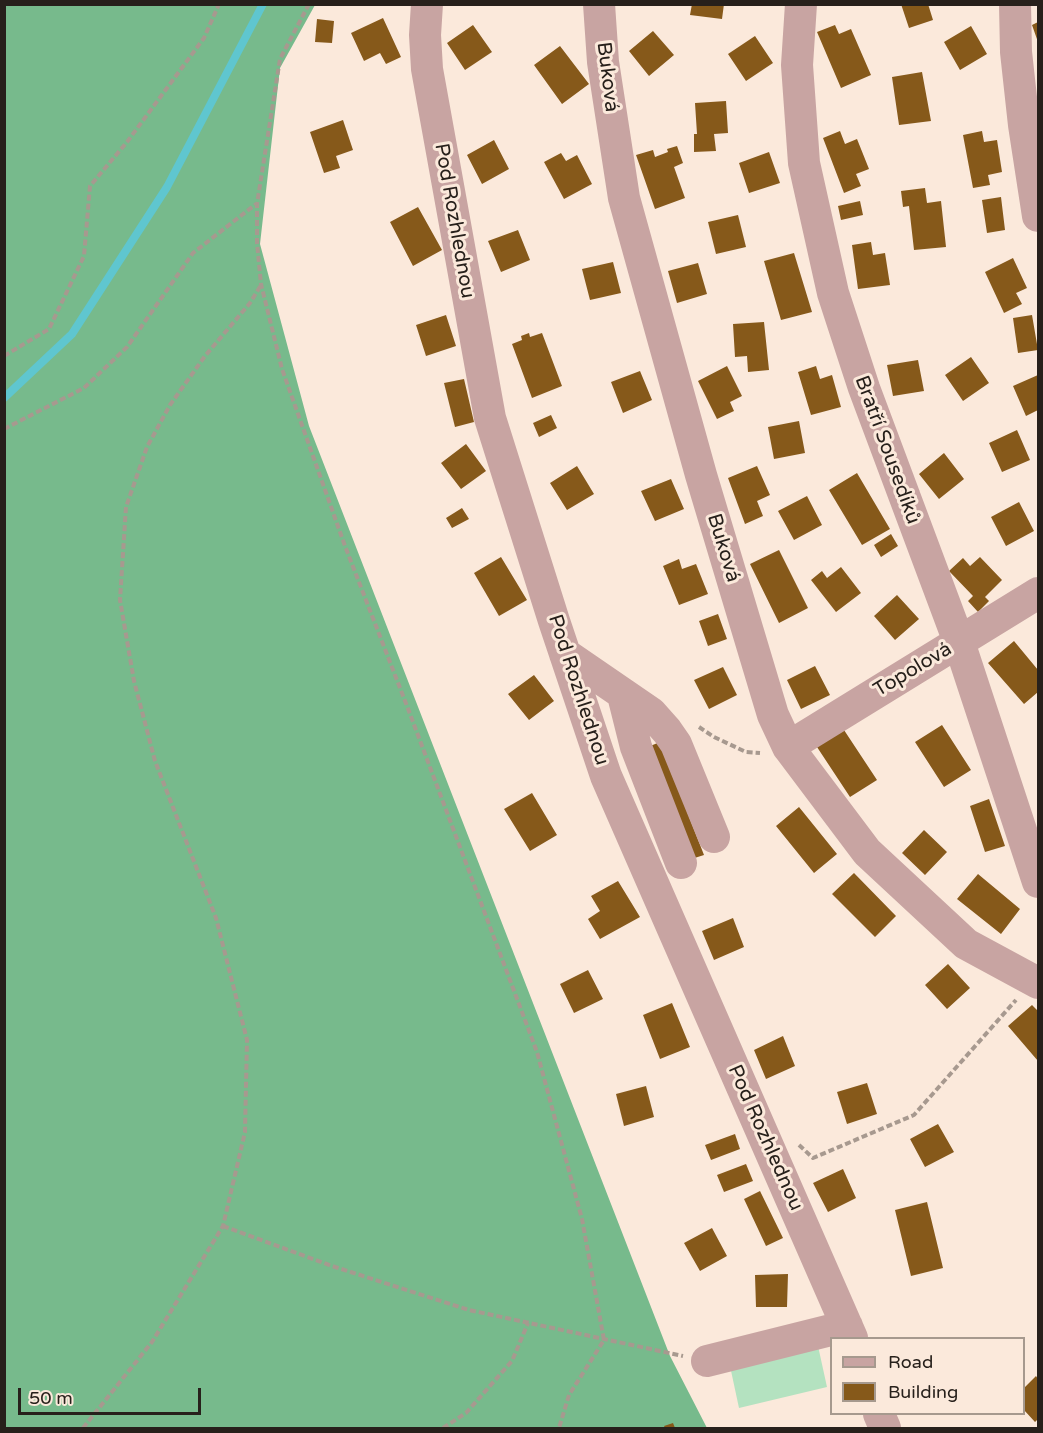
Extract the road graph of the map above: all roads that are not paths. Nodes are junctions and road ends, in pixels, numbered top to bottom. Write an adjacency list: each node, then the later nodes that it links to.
1 (427, 4): 8 (street, Pod Rozhlednou)
2 (599, 4): 10 (street, Buková)
3 (801, 4): 7 (street, Bratří Sousedíků)
4 (1015, 4): 5 (street)
5 (1038, 216)
6 (1038, 593): 7 (street, Topolová)
7 (959, 642): 10 (street, Topolová); 13 (street, Bratří Sousedíků)
8 (565, 654): 9 (street); 15 (street, Pod Rozhlednou)
9 (623, 695): 11 (street); 12 (street)
10 (788, 747): 14 (street, Buková)
11 (714, 837)
12 (681, 863)
13 (1038, 882)
14 (1035, 982)
15 (849, 1332): 16 (street)
16 (707, 1361)

